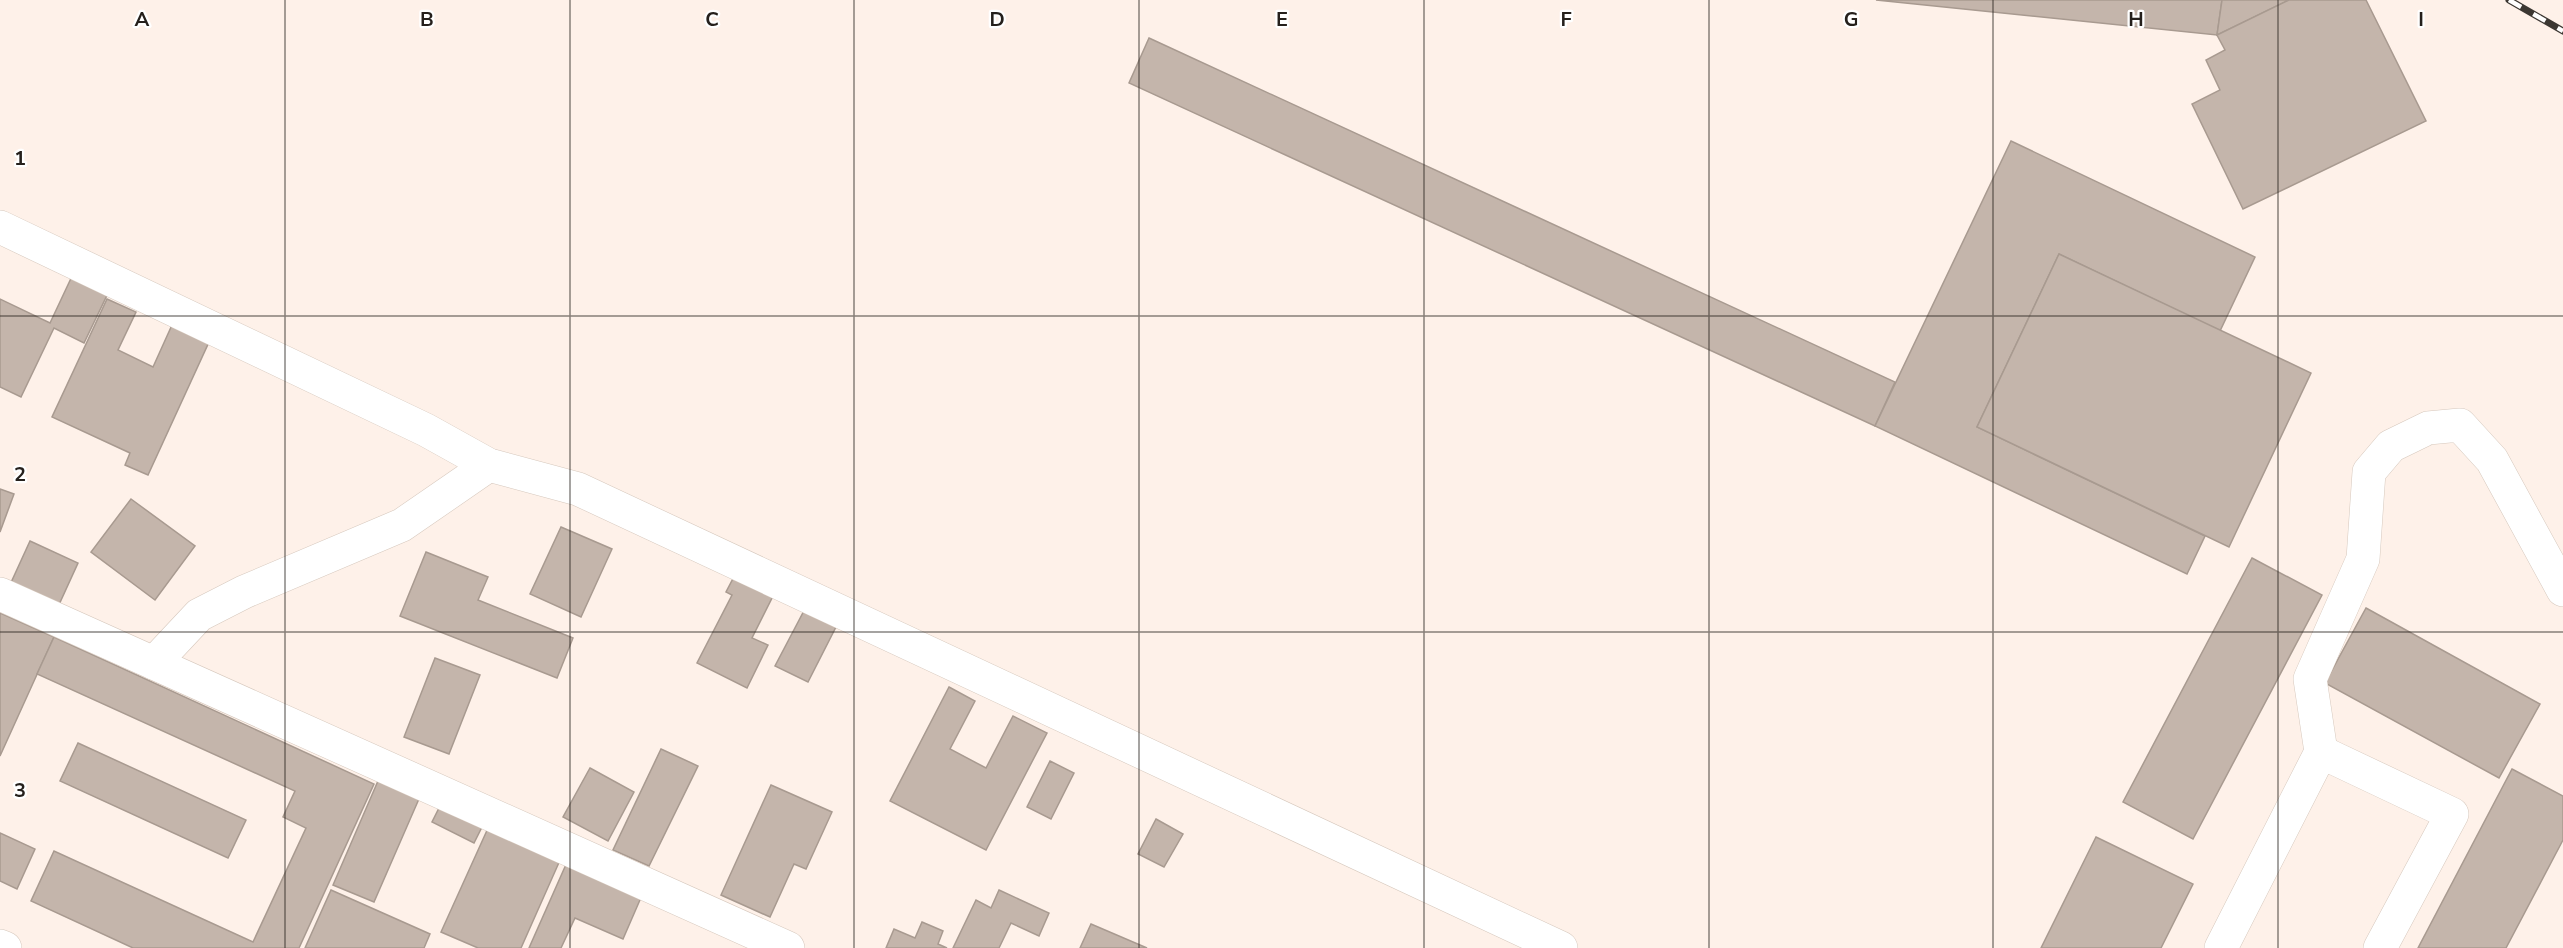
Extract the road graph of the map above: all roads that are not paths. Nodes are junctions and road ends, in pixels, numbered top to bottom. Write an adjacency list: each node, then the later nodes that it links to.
1 (0, 227): 2 (street)
2 (489, 465): 5 (street); 10 (street)
3 (2563, 590): 6 (street)
4 (0, 594): 5 (street)
5 (154, 663): 9 (street)
6 (2321, 752): 11 (street); 12 (street)
7 (0, 946): 8 (street)
8 (4, 948)
9 (788, 948)
10 (1561, 948)
11 (2221, 948)
12 (2380, 948)

